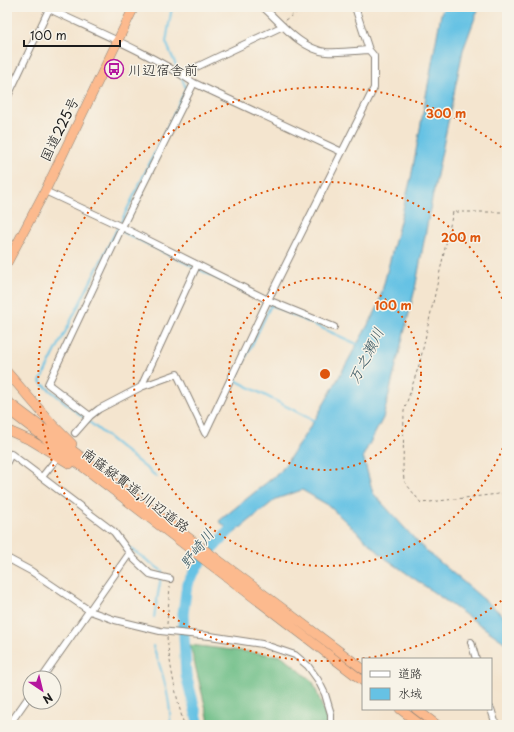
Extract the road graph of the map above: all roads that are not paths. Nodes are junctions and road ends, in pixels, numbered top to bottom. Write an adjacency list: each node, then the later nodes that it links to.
1 (134, 7): 6 (highway, 国道225号)
2 (263, 7): 5 (street)
3 (355, 7): 7 (street)
4 (48, 8): 6 (street); 10 (street)
5 (282, 24): 7 (street); 8 (street)
6 (118, 41): 8 (street); 12 (highway, 国道225号)
7 (370, 50): 11 (street)
8 (180, 74): 9 (street)
9 (194, 83): 11 (street); 13 (street)
10 (7, 98)
11 (342, 152): 16 (street)
12 (45, 191): 13 (street); 14 (highway, 国道225号)
13 (122, 227): 15 (street); 24 (street)
14 (7, 263)
15 (197, 267): 16 (street); 21 (street)
16 (268, 300): 17 (street); 21 (street)
17 (334, 327)
18 (7, 372): 20 (highway)
19 (7, 376): 20 (highway)
20 (20, 387): 30 (highway)
21 (141, 387): 24 (street)
22 (7, 401): 30 (highway, 南薩縦貫道;川辺道路)
23 (7, 409): 30 (highway, 南薩縦貫道;川辺道路)
24 (90, 416): 26 (street)
25 (7, 430): 30 (highway)
26 (75, 434)
27 (57, 458): 29 (street)
28 (7, 462): 29 (street)
29 (42, 477): 31 (street)
30 (158, 520): 33 (highway, 南薩縦貫道;川辺道路)
31 (129, 554): 34 (street); 35 (street)
32 (7, 558): 35 (street)
33 (222, 568): 38 (highway, 南薩縦貫道;川辺道路); 40 (highway, 南薩縦貫道;川辺道路)
34 (170, 579)
35 (90, 611): 39 (street); 46 (street)
36 (471, 642): 37 (street)
37 (476, 658)
38 (362, 668)
39 (48, 670)
40 (362, 680)
41 (22, 706): 45 (street)
42 (401, 710): 47 (highway)
43 (417, 710): 48 (highway)
44 (491, 710): 49 (street)
45 (9, 725)
46 (331, 725)
47 (421, 725)
48 (437, 725)
49 (496, 725)

